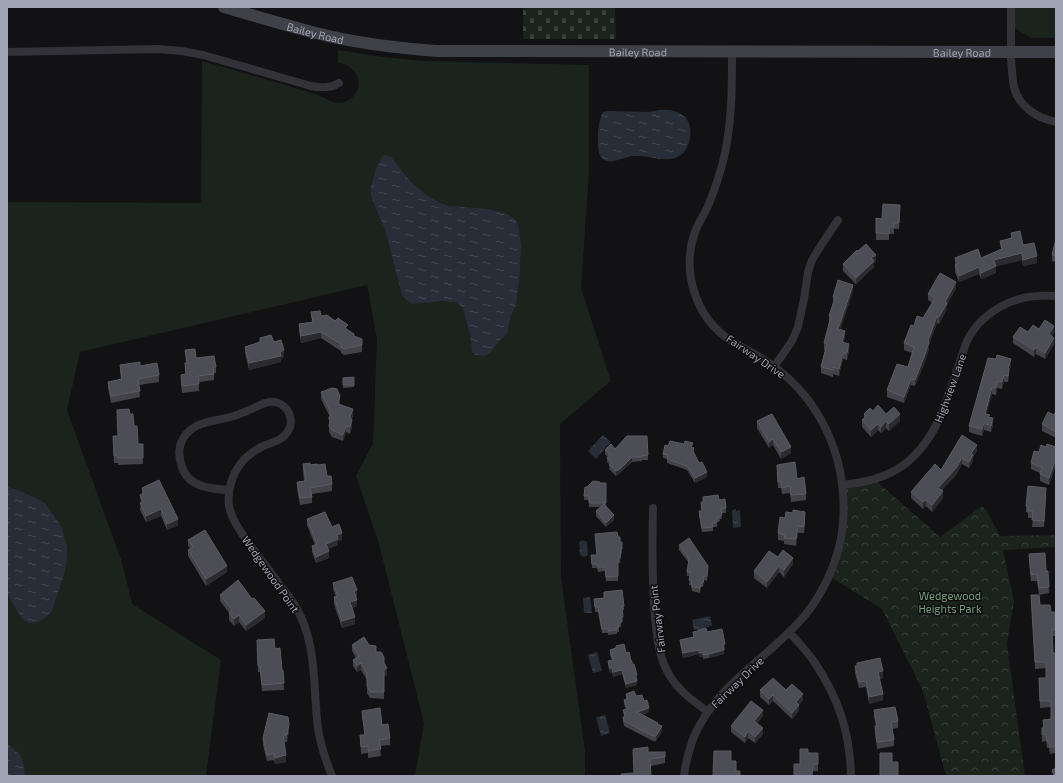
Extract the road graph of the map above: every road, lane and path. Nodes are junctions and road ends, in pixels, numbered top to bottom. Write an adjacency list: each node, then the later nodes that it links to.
1 (224, 7): 4 (main road, Bailey Road)
2 (1011, 7): 5 (street)
3 (7, 52): 7 (street)
4 (732, 52): 5 (main road, Bailey Road); 11 (street, Fairway Drive)
5 (1011, 52): 6 (main road, Bailey Road); 8 (street)
6 (1056, 52)
7 (339, 82)
8 (1056, 122)
9 (838, 220): 11 (street)
10 (1056, 296): 12 (street, Highview Lane)
11 (774, 367): 12 (street, Fairway Drive)
12 (842, 484): 15 (street, Fairway Drive)
13 (229, 490): 13 (street, Wedgewood Point); 17 (street, Wedgewood Point)
14 (653, 508): 16 (street, Fairway Point)
15 (789, 632): 16 (street, Fairway Drive); 19 (street)
16 (707, 711): 18 (street, Fairway Drive)
17 (332, 776)
18 (684, 776)
19 (851, 776)

